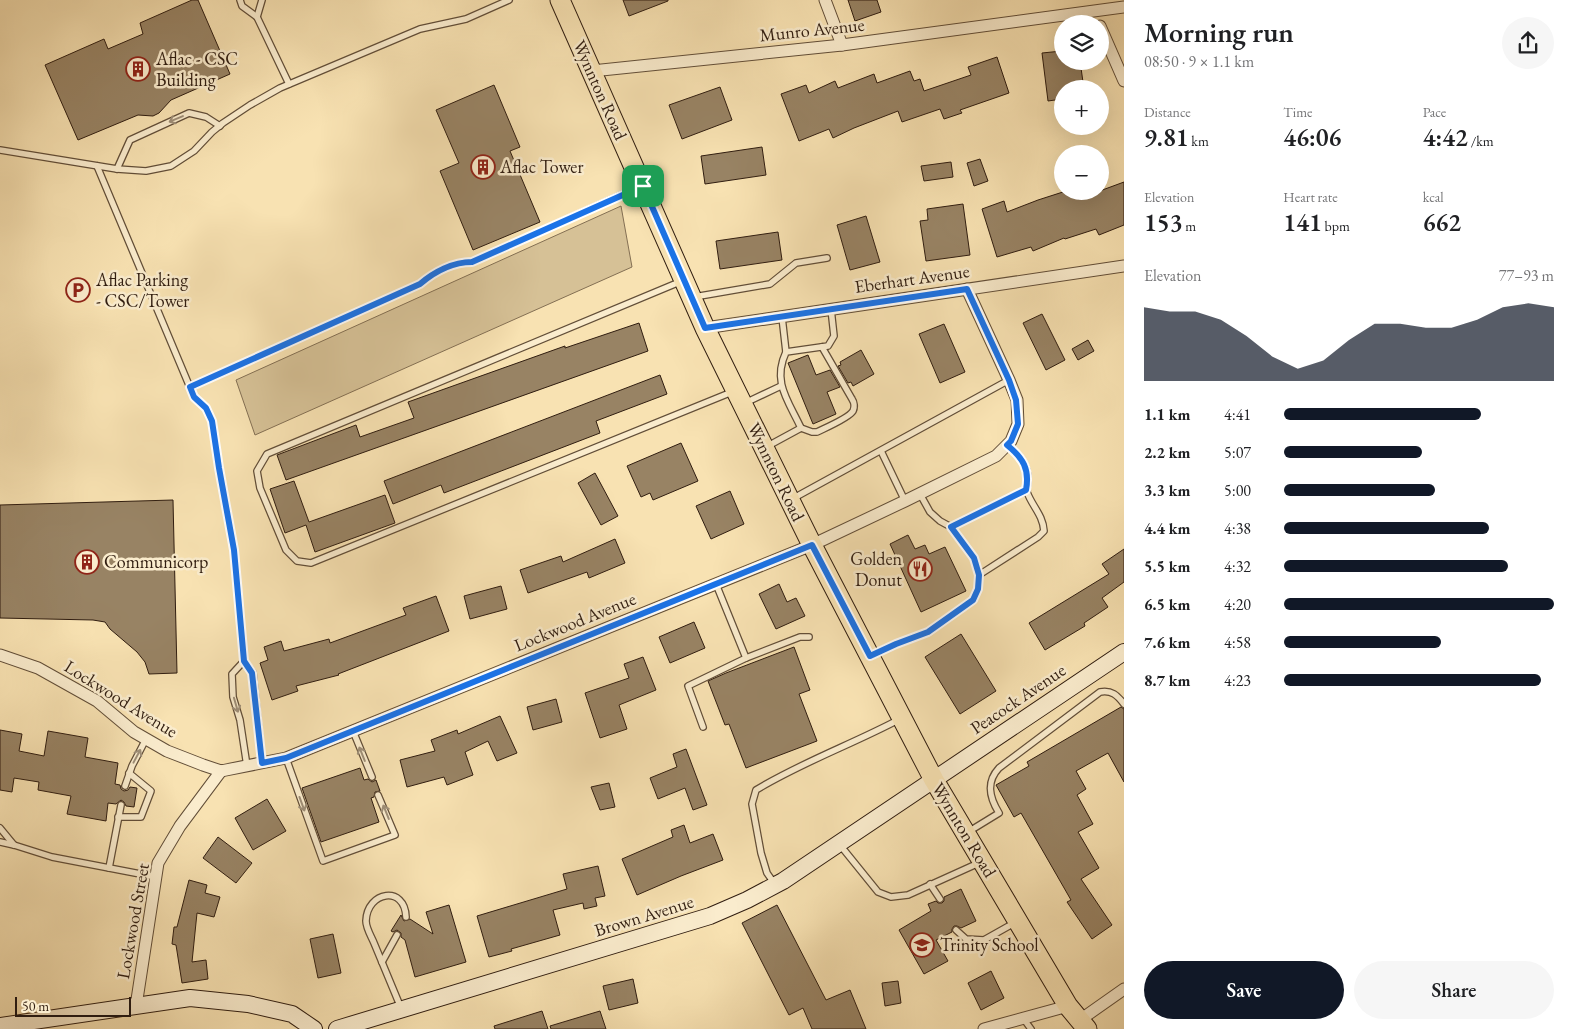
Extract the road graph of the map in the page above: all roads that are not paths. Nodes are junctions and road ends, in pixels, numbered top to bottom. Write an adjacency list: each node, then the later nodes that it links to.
1 (240, 0): 10 (lane)
2 (262, 0): 10 (lane)
3 (509, 0): 15 (lane)
4 (560, 0): 13 (main road, Wynnton Road)
5 (824, 0): 11 (street)
6 (1088, 0): 8 (street)
7 (1124, 7): 8 (street, Munro Avenue)
8 (1093, 11): 9 (street); 11 (street, Munro Avenue)
9 (1095, 15)
10 (257, 17): 15 (lane)
11 (842, 45): 13 (street, Munro Avenue)
12 (1109, 47): 14 (street)
13 (592, 71): 20 (main road, Wynnton Road)
14 (1124, 81)
15 (289, 84): 16 (lane)
16 (220, 126): 19 (lane); 19 (lane, one-way to 19)
17 (0, 150): 18 (lane)
18 (97, 166): 19 (lane); 32 (lane)
19 (117, 169)
20 (643, 186): 23 (main road, Wynnton Road); 32 (lane)
21 (827, 258): 23 (lane)
22 (1124, 266): 24 (street, Eberhart Avenue)
23 (688, 288): 27 (main road, Wynnton Road); 33 (lane)
24 (967, 289): 25 (street, Eberhart Avenue); 30 (street, Lockwood Avenue)
25 (831, 309): 26 (street, Eberhart Avenue); 28 (lane)
26 (782, 316): 27 (street, Eberhart Avenue); 29 (lane)
27 (705, 328): 33 (main road, Wynnton Road)
28 (822, 347): 29 (lane); 34 (lane)
29 (786, 352): 31 (lane)
30 (1009, 380): 35 (street, Lockwood Avenue); 37 (lane)
31 (781, 386): 33 (lane); 34 (lane)
32 (190, 387): 51 (lane)
33 (740, 397): 36 (main road, Wynnton Road)
34 (801, 428): 36 (lane)
35 (1007, 445): 38 (lane); 39 (street, Lockwood Avenue)
36 (764, 448): 40 (main road, Wynnton Road)
37 (882, 451): 40 (lane); 41 (lane)
38 (1026, 490): 42 (lane); 44 (lane)
39 (920, 494): 41 (street, Lockwood Avenue); 42 (lane)
40 (790, 500): 43 (main road, Wynnton Road)
41 (905, 501): 43 (street, Lockwood Avenue)
42 (951, 527): 44 (lane)
43 (812, 545): 45 (street, Lockwood Avenue); 49 (main road, Wynnton Road)
44 (979, 575): 49 (lane)
45 (716, 584): 50 (lane); 55 (street, Lockwood Avenue)
46 (809, 637): 50 (lane)
47 (1124, 652): 63 (street, Peacock Avenue)
48 (0, 655): 56 (street, Lockwood Avenue)
49 (870, 656): 53 (main road, Wynnton Road)
50 (746, 658): 54 (lane)
51 (244, 661): 58 (lane); 59 (lane, one-way to 59)
52 (1124, 704): 69 (lane)
53 (902, 718): 63 (main road, Wynnton Road); 77 (lane)
54 (703, 727)
55 (353, 730): 57 (street, Lockwood Avenue); 62 (lane, one-way to 55)
56 (146, 739): 60 (street, Lockwood Avenue); 61 (lane, one-way to 56)
57 (286, 758): 58 (street, Lockwood Avenue); 65 (lane, one-way to 65)
58 (262, 763): 59 (street, Lockwood Avenue)
59 (247, 766): 60 (street, Lockwood Avenue)
60 (221, 771): 75 (street, Lockwood Street)
61 (129, 773): 64 (lane); 67 (lane)
62 (372, 778)
63 (934, 780): 69 (main road, Wynnton Road); 71 (street, Brown Avenue)
64 (125, 786)
65 (378, 795)
66 (121, 805): 67 (lane)
67 (118, 817): 74 (lane)
68 (0, 828): 72 (lane)
69 (966, 833): 73 (main road, Wynnton Road)
70 (0, 842): 72 (lane)
71 (839, 843): 76 (lane); 77 (street, Brown Avenue)
72 (14, 845): 74 (lane)
73 (982, 861): 76 (lane); 80 (main road, Wynnton Road)
74 (109, 868): 75 (lane)
75 (156, 877): 85 (street, Lockwood Street)
76 (930, 884): 78 (lane)
77 (775, 885): 86 (street, Brown Avenue)
78 (940, 899)
79 (406, 917): 83 (lane)
80 (1018, 921): 81 (lane); 88 (main road, Wynnton Road)
81 (956, 930)
82 (397, 935): 83 (lane)
83 (382, 962): 86 (lane)
84 (1124, 989): 88 (street)
85 (136, 1006): 89 (street); 90 (street)
86 (401, 1010): 91 (street, Brown Avenue)
87 (1023, 1018): 88 (street); 92 (street); 93 (lane)
88 (1078, 1018)
89 (0, 1026)
90 (314, 1029)
91 (337, 1029)
92 (984, 1029)
93 (1031, 1029)

